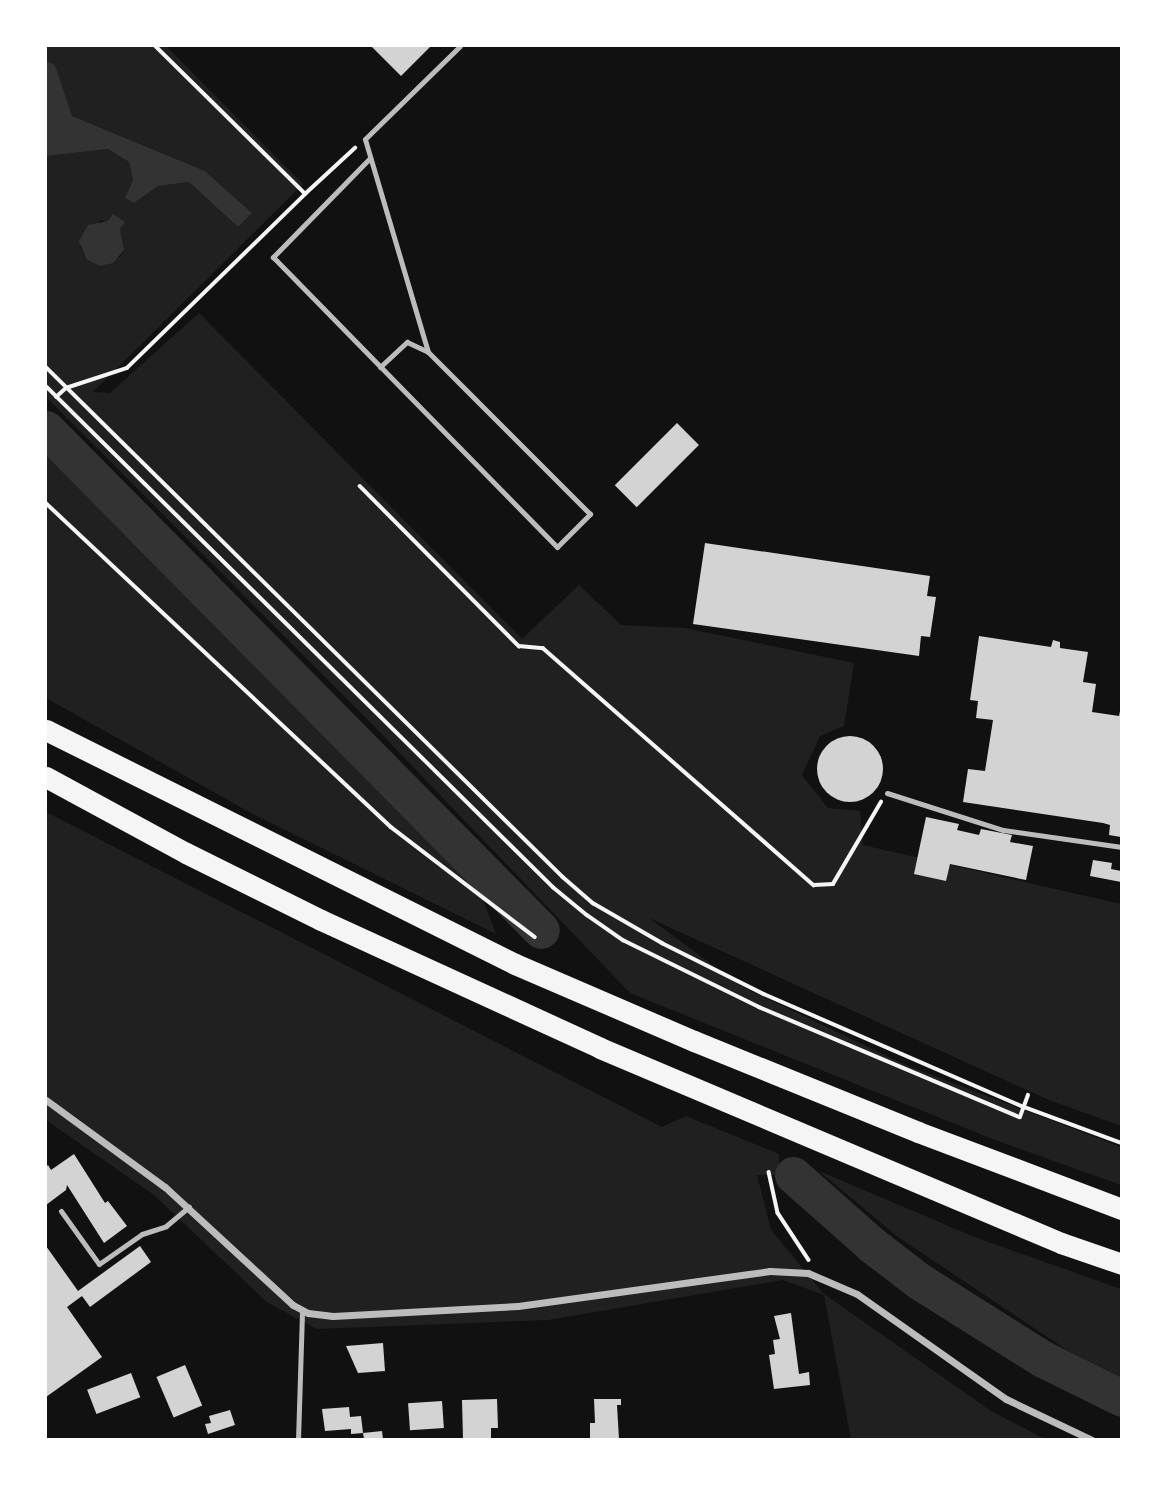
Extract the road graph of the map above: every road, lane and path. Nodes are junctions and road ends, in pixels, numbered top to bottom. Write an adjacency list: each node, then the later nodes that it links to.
1 (155, 46): 5 (path)
2 (460, 46): 3 (lane)
3 (365, 139): 4 (lane); 5 (path)
4 (370, 158): 6 (lane); 8 (lane)
5 (305, 194): 10 (path)
6 (428, 352): 8 (lane); 8 (lane)
7 (46, 367): 10 (path)
8 (380, 367)
9 (46, 386): 11 (path)
10 (66, 388): 11 (path); 21 (path)
11 (57, 397): 21 (path)
12 (360, 486): 16 (path)
13 (46, 503): 18 (path)
14 (46, 727): 25 (highway)
15 (46, 777): 27 (highway)
16 (887, 793): 17 (lane)
17 (1122, 847)
18 (535, 937)
19 (1028, 1095): 21 (path)
20 (46, 1100): 24 (street)
21 (1024, 1107): 22 (path)
22 (1122, 1143)
23 (769, 1172): 28 (path)
24 (188, 1207): 26 (lane); 29 (street)
25 (1122, 1209)
26 (61, 1210)
27 (1122, 1264)
28 (820, 1276): 29 (street); 31 (street)
29 (302, 1311): 30 (lane)
30 (299, 1440)
31 (1092, 1440)

